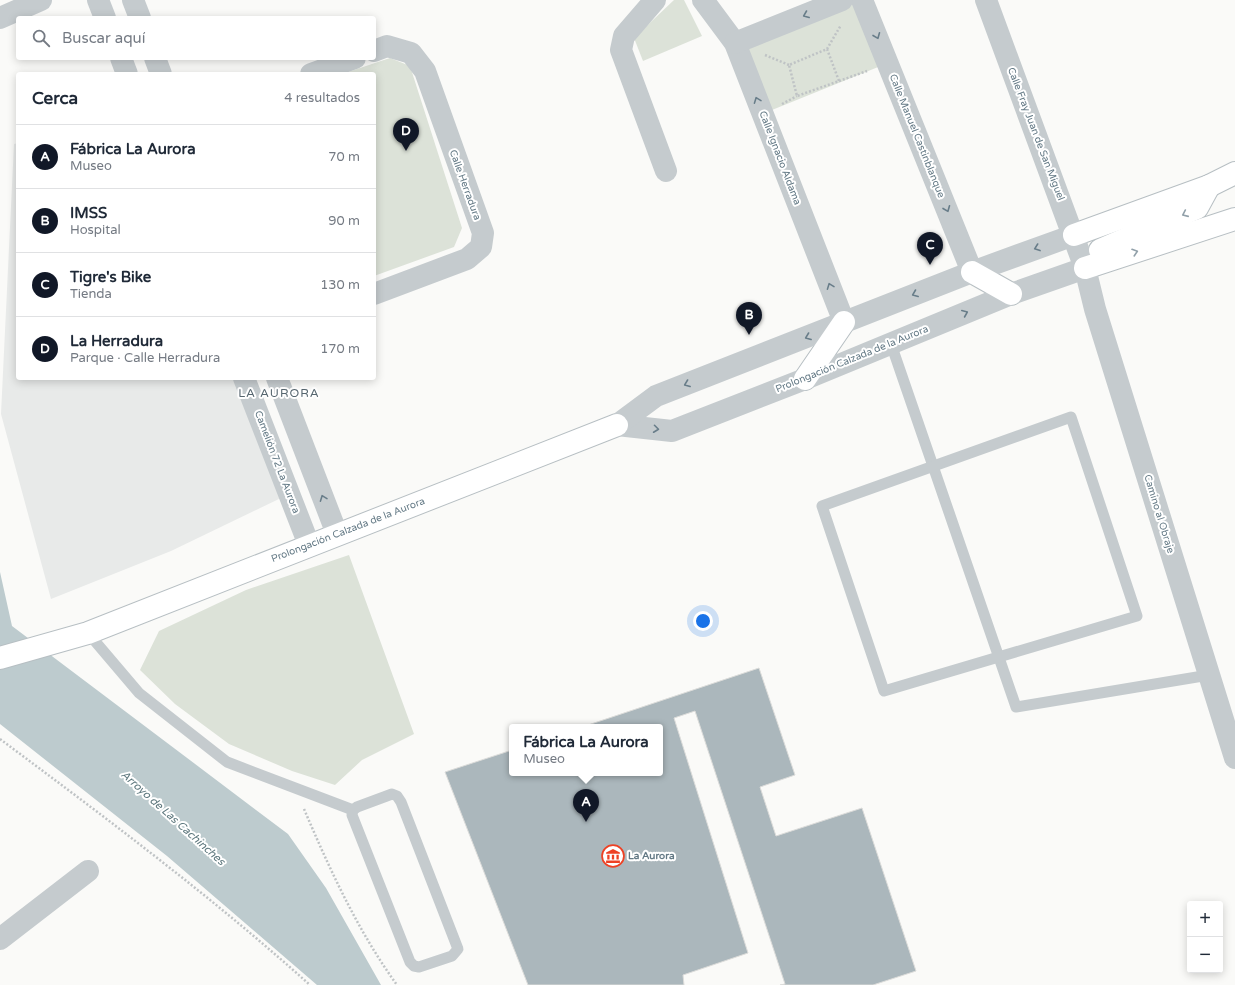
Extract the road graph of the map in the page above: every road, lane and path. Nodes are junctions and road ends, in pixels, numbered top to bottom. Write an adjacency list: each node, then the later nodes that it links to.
1 (41, 0): 9 (street)
2 (98, 0): 10 (street)
3 (133, 0): 11 (street)
4 (655, 0): 22 (street)
5 (703, 0): 12 (street, Calle Ignacio Aldama)
6 (842, 0): 12 (street, one-way to 12)
7 (862, 0): 17 (street, Calle Manuel Castinblanque, one-way to 17)
8 (986, 0): 26 (street, Calle Fray Juan de San Miguel)
9 (4, 11)
10 (104, 16)
11 (139, 16)
12 (735, 43): 31 (street, Calle Ignacio Aldama, one-way to 12)
13 (376, 50): 29 (street, Calle Herradura)
14 (122, 60): 18 (street)
15 (156, 60): 19 (street)
16 (350, 60): 20 (street)
17 (888, 63): 21 (path); 28 (street, Calle Manuel Castinblanque, one-way to 28)
18 (126, 72)
19 (161, 72)
20 (317, 72)
21 (838, 82): 21 (path)
22 (666, 171)
23 (1235, 173): 24 (main road)
24 (1209, 186): 26 (main road); 27 (main road, one-way to 27)
25 (1232, 222): 27 (main road, one-way to 25)
26 (1074, 235): 27 (street, Calle Fray Juan de San Miguel); 28 (street, Prolongación Calzada de la Aurora, one-way to 28)
27 (1085, 268): 30 (street, Prolongación Calzada de la Aurora); 43 (street, Camino al Obraje)
28 (972, 272): 30 (main road); 31 (street, Prolongación Calzada de la Aurora, one-way to 31)
29 (376, 293)
30 (1011, 294): 32 (street, Prolongación Calzada de la Aurora, one-way to 30)
31 (844, 322): 33 (main road); 36 (street, Prolongación Calzada de la Aurora, one-way to 36)
32 (891, 344): 33 (street, Prolongación Calzada de la Aurora); 37 (lane)
33 (805, 379): 36 (street, Prolongación Calzada de la Aurora, one-way to 33)
34 (245, 380): 39 (street, Camelión 72 La Aurora)
35 (278, 380): 38 (street, one-way to 35)
36 (617, 425): 38 (main road, Prolongación Calzada de la Aurora)
37 (932, 465): 41 (lane); 41 (lane); 41 (lane)
38 (337, 534): 39 (main road, Prolongación Calzada de la Aurora)
39 (309, 545): 40 (main road, Prolongación Calzada de la Aurora)
40 (83, 635): 42 (main road, Prolongación Calzada de la Aurora); 46 (lane)
41 (998, 657): 43 (lane)
42 (0, 658)
43 (1209, 675): 45 (street, Camino al Obraje)
44 (0, 739): 50 (path)
45 (1235, 758)
46 (295, 787): 47 (lane); 51 (path)
47 (353, 810): 47 (lane)
48 (88, 871): 49 (street)
49 (0, 939)
50 (310, 985)
51 (397, 985)

